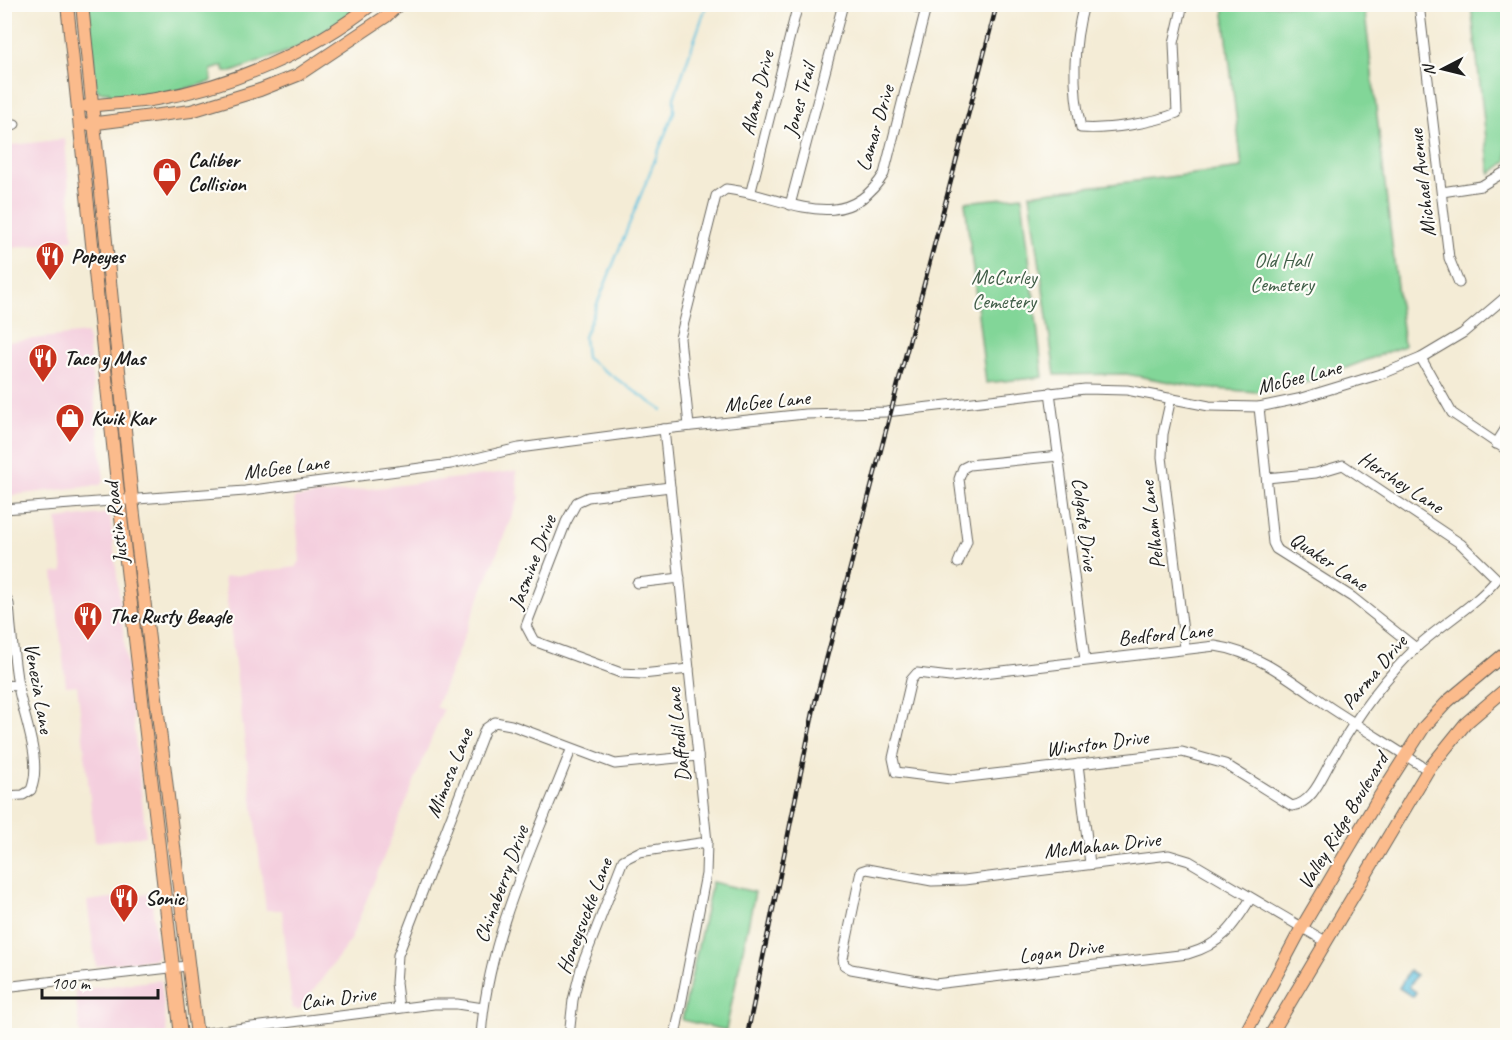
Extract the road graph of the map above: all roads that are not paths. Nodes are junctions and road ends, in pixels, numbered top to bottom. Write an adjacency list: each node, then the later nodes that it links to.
1 (67, 4): 15 (main road, Justin Road)
2 (82, 4): 14 (main road, Justin Road)
3 (372, 4): 12 (main road)
4 (399, 4): 13 (main road)
5 (798, 4): 21 (street, Alamo Drive)
6 (843, 4): 23 (street, Jones Trail)
7 (905, 4): 11 (street)
8 (1084, 4): 9 (street)
9 (1184, 4)
10 (1419, 4): 22 (street, Michael Avenue)
11 (926, 7): 23 (street, Lamar Drive)
12 (218, 84): 13 (main road); 14 (main road)
13 (226, 102): 17 (main road)
14 (93, 105): 15 (main road); 17 (main road, Justin Road)
15 (77, 108): 18 (main road, Justin Road)
16 (15, 124): 19 (street)
17 (96, 124): 18 (main road); 39 (main road, Justin Road)
18 (79, 125): 38 (main road, Justin Road)
19 (4, 130)
20 (1508, 170): 22 (street)
21 (752, 191): 23 (street, Lamar Drive); 31 (street, Lamar Drive)
22 (1442, 192): 24 (street, Michael Avenue)
23 (790, 205)
24 (1459, 283)
25 (1508, 295): 26 (street, McGee Lane)
26 (1421, 358): 29 (street, McGee Lane); 33 (street)
27 (1050, 392): 28 (street, McGee Lane); 31 (street, McGee Lane); 35 (street, Colgate Drive)
28 (1171, 398): 29 (street, McGee Lane); 46 (street, Pelham Lane)
29 (1259, 407): 36 (street, Quaker Lane)
30 (1508, 425): 33 (street)
31 (689, 426): 32 (street, McGee Lane)
32 (664, 429): 37 (street, Daffodil Lane); 39 (street, McGee Lane)
33 (1496, 444): 34 (street)
34 (1508, 451)
35 (1059, 456): 41 (street); 49 (street, Colgate Drive)
36 (1267, 478): 43 (street, Hershey Lane); 47 (street, Quaker Lane)
37 (670, 487): 42 (street, Daffodil Lane); 50 (street, Jasmine Drive)
38 (118, 500): 39 (street, McGee Lane); 40 (street, McGee Lane); 55 (main road, Justin Road)
39 (132, 500): 54 (main road, Justin Road)
40 (4, 509)
41 (958, 563)
42 (680, 578): 44 (street); 50 (street, Daffodil Lane)
43 (1497, 579): 47 (street, Parma Drive)
44 (637, 583)
45 (4, 593): 52 (street, Venezia Lane)
46 (1185, 648): 49 (street, Bedford Lane); 56 (street, Bedford Lane)
47 (1416, 648): 56 (street, Parma Drive)
48 (1508, 651): 59 (main road, Valley Ridge Boulevard)
49 (1085, 660): 61 (street, Bedford Lane)
50 (689, 669): 58 (street, Daffodil Lane)
51 (4, 685): 52 (street)
52 (18, 686): 63 (street, Venezia Lane)
53 (1508, 687): 62 (main road)
54 (160, 718): 55 (main road); 70 (main road, Justin Road)
55 (143, 720): 71 (main road, Justin Road)
56 (1354, 722): 59 (street, Bedford Lane); 64 (street, Parma Drive)
57 (571, 750): 58 (street, Mimosa Lane); 74 (street, Mimosa Lane); 75 (street, Chinaberry Drive)
58 (698, 756): 65 (street, Daffodil Lane)
59 (1406, 756): 62 (street, Bedford Lane); 68 (main road, Valley Ridge Boulevard)
60 (1078, 764): 61 (street, Winston Drive); 64 (street, Winston Drive); 66 (street)
61 (893, 765)
62 (1428, 770): 69 (main road)
63 (4, 796)
64 (1298, 805)
65 (707, 842): 79 (street, Honeysuckle Lane); 80 (street, Daffodil Lane)
66 (1090, 864): 67 (street, McMahan Drive); 72 (street, McMahan Drive)
67 (1251, 898): 68 (street, McMahan Drive); 72 (street, Logan Drive)
68 (1301, 929): 69 (street, McMahan Drive); 81 (main road, Valley Ridge Boulevard)
69 (1325, 941): 82 (main road)
70 (187, 966): 71 (street); 77 (main road, Justin Road)
71 (173, 969): 73 (street); 76 (main road, Justin Road)
72 (851, 969)
73 (4, 987)
74 (399, 1008): 75 (street, Cain Drive); 77 (street, Cain Drive)
75 (483, 1008): 78 (street, Chinaberry Drive)
76 (181, 1035)
77 (197, 1035)
78 (481, 1035)
79 (569, 1035)
80 (675, 1035)
81 (1244, 1035)
82 (1270, 1035)

